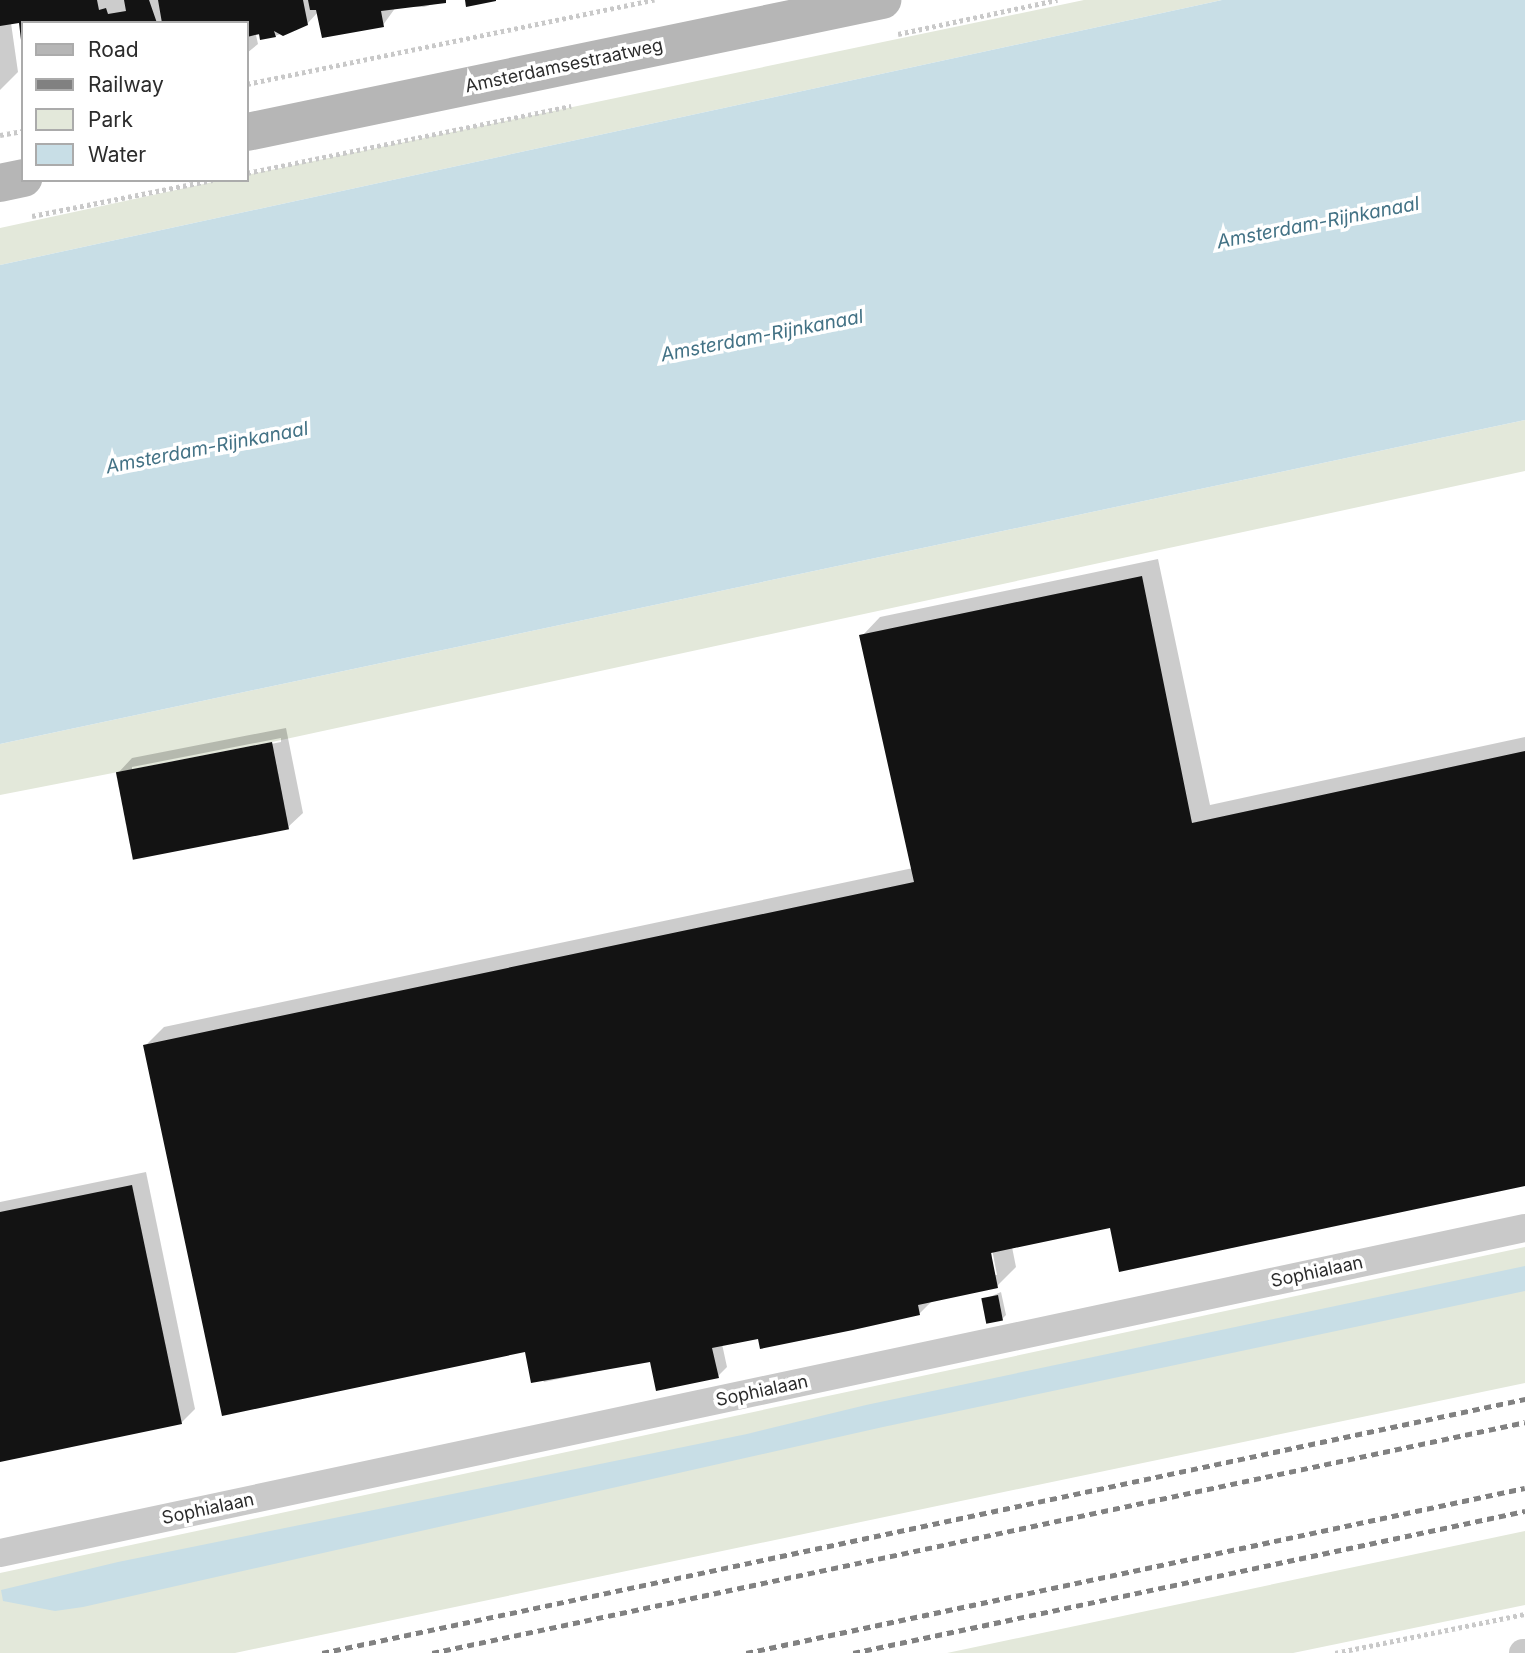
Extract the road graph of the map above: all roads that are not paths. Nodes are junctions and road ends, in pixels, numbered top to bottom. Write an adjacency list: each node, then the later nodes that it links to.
1 (882, 0): 2 (main road, Amsterdamsestraatweg)
2 (248, 132)
3 (21, 178): 4 (main road)
4 (0, 183)
5 (1525, 1228): 6 (street, Sophialaan)
6 (0, 1553)

